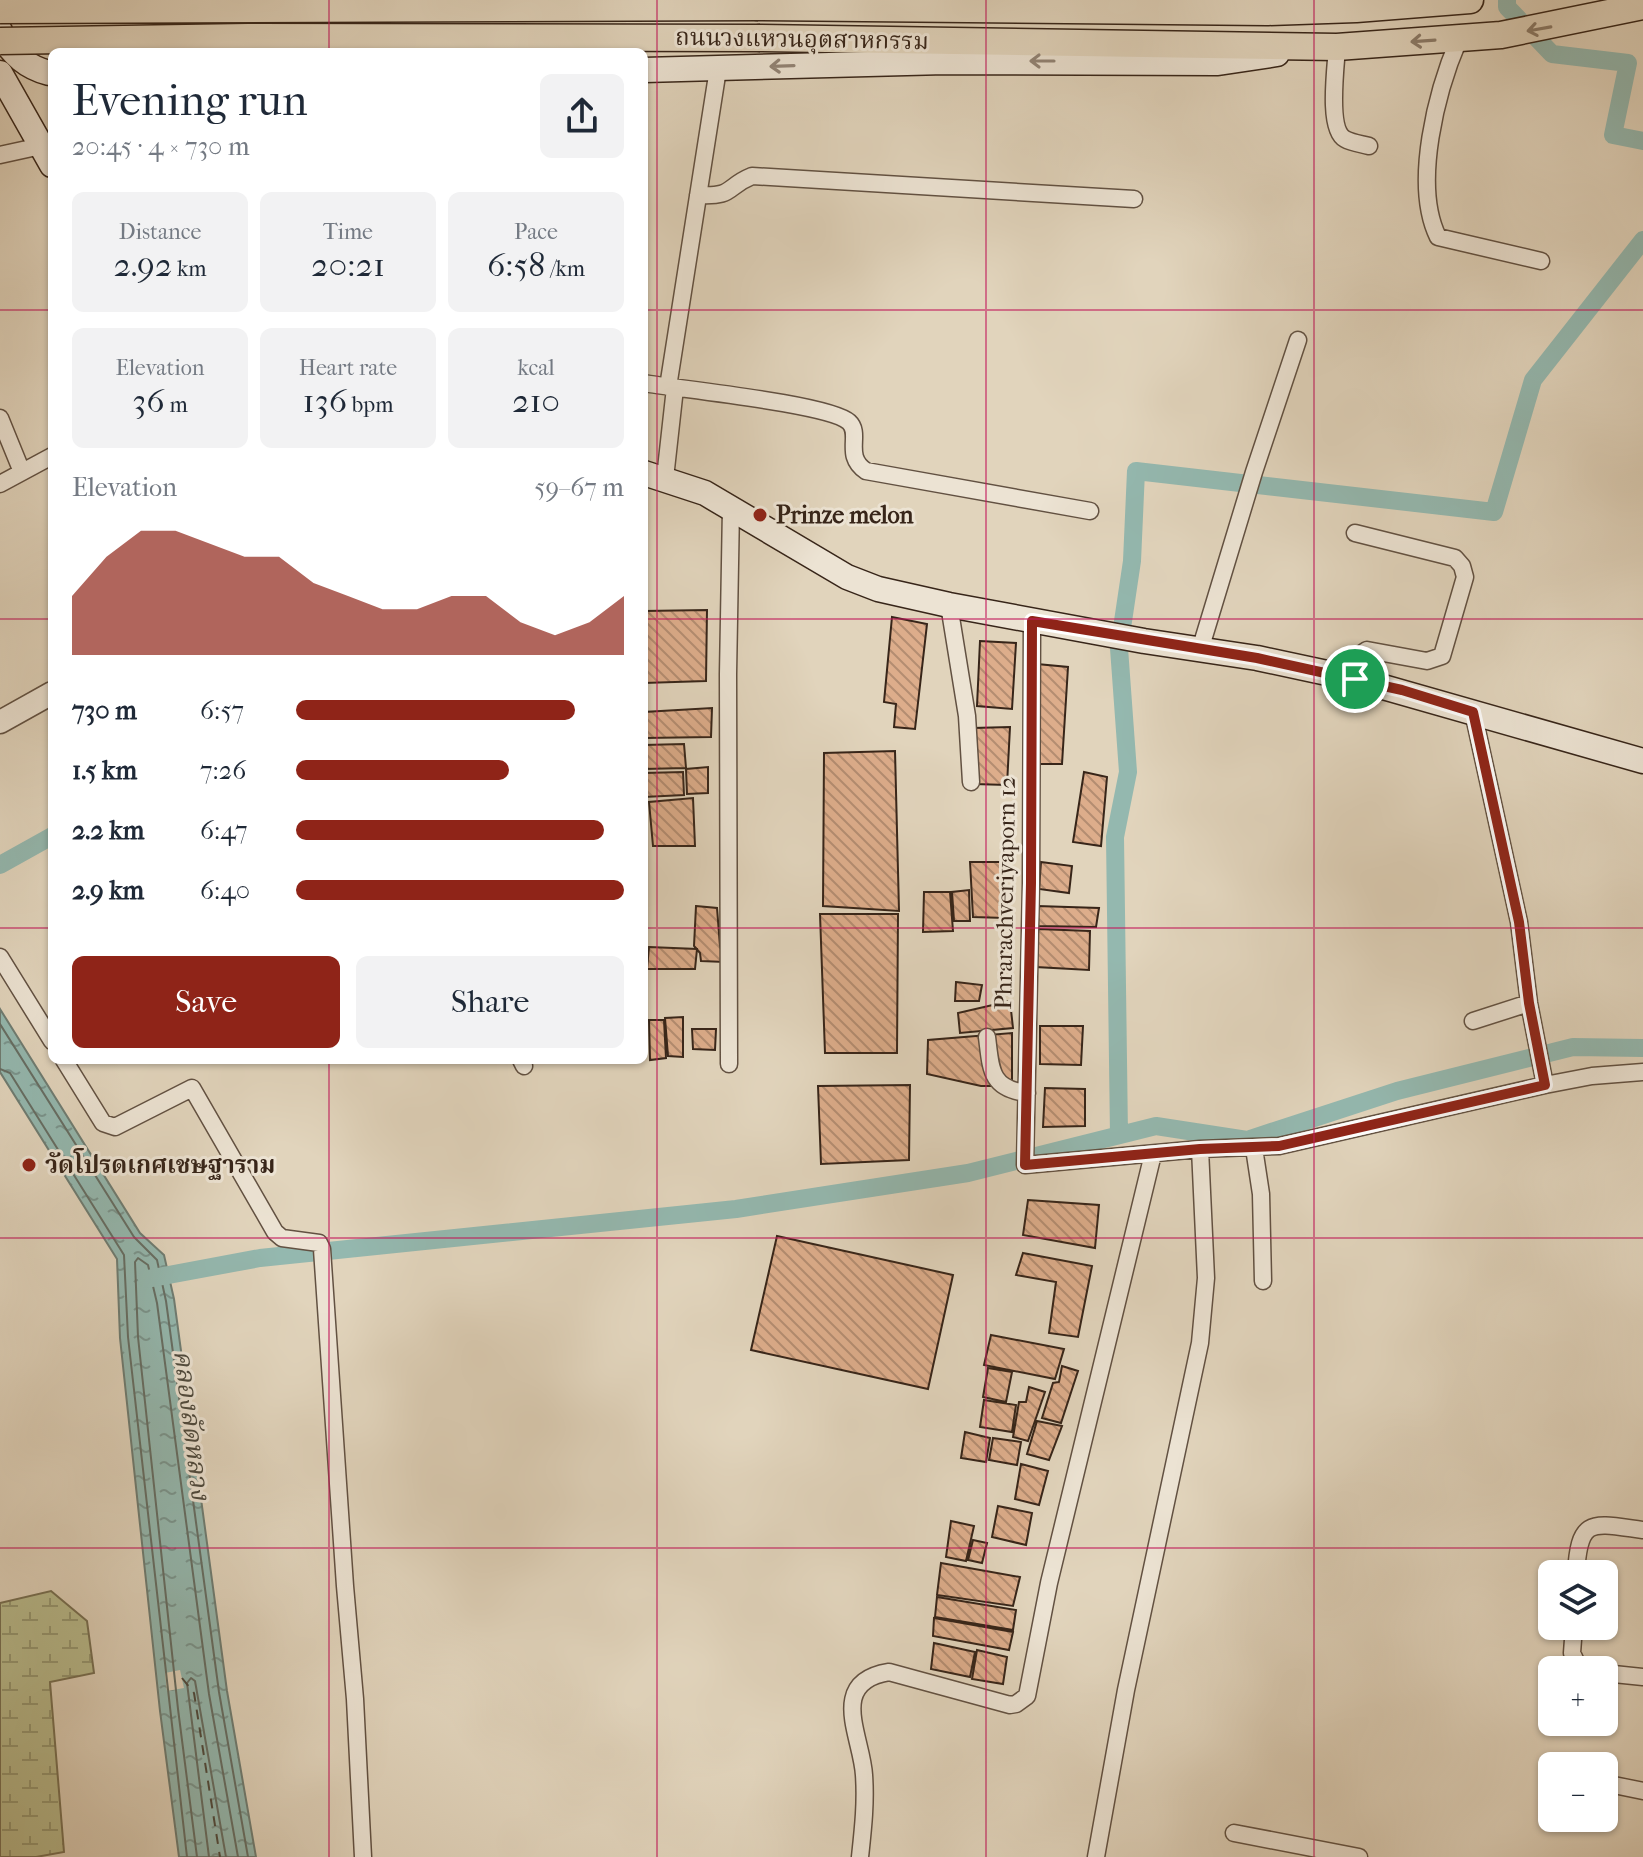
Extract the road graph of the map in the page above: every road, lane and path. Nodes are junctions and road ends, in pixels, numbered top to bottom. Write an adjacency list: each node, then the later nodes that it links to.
1 (4, 0): 8 (main road)
2 (1001, 0): 7 (main road, ถนนวงแหวนอุตสาหกรรม)
3 (1470, 0): 4 (main road, ถนนวงแหวนอุตสาหกรรม)
4 (1423, 3): 5 (main road, ถนนวงแหวนอุตสาหกรรม)
5 (1354, 5): 7 (main road, ถนนวงแหวนอุตสาหกรรม)
6 (1643, 6): 10 (main road, ถนนวงแหวนอุตสาหกรรม, one-way to 10)
7 (1142, 8): 8 (main road, ถนนวงแหวนอุตสาหกรรม, bridge)
8 (0, 11)
9 (0, 31): 15 (main road)
10 (1459, 39): 12 (main road, ถนนวงแหวนอุตสาหกรรม, one-way to 12); 23 (street)
11 (0, 41): 12 (main road, ถนนวงแหวนอุตสาหกรรม, bridge)
12 (1326, 47): 13 (main road, ถนนวงแหวนอุตสาหกรรม, one-way to 13); 18 (street)
13 (718, 69): 14 (main road, ถนนวงแหวนอุตสาหกรรม); 21 (street)
14 (648, 70)
15 (48, 72)
16 (48, 73): 17 (main road)
17 (0, 74): 20 (main road)
18 (1369, 146)
19 (0, 155): 20 (street)
20 (47, 155)
21 (698, 195): 22 (street); 26 (street)
22 (1134, 199)
23 (1541, 261)
24 (1298, 340): 37 (street)
25 (648, 384): 26 (street)
26 (672, 388): 30 (street); 33 (street)
27 (0, 418): 29 (street)
28 (48, 458): 29 (street)
29 (22, 472): 31 (street)
30 (655, 476): 32 (main road)
31 (0, 484)
32 (731, 508): 35 (main road); 50 (street)
33 (1090, 511)
34 (1355, 533): 38 (street)
35 (949, 605): 36 (main road); 43 (street)
36 (1032, 621): 37 (main road); 53 (street, Phrarachveriyaporn 12)
37 (1200, 650): 38 (main road)
38 (1355, 679): 40 (main road)
39 (48, 695): 41 (street)
40 (1473, 712): 42 (main road); 45 (street)
41 (0, 722)
42 (1643, 761)
43 (971, 782)
44 (0, 957): 47 (street)
45 (1529, 1003): 46 (street); 52 (street)
46 (1473, 1021)
47 (48, 1035)
48 (987, 1037): 53 (street)
49 (66, 1064): 66 (street)
50 (729, 1064)
51 (1643, 1072): 52 (street)
52 (1544, 1078): 54 (street)
53 (1027, 1093): 56 (street, Phrarachveriyaporn 12)
54 (1254, 1148): 55 (street); 57 (street)
55 (1200, 1149): 56 (street); 68 (street)
56 (1153, 1154): 67 (street)
57 (1263, 1281)
58 (1643, 1530): 59 (street)
59 (1577, 1560)
60 (1618, 1674): 61 (street)
61 (1643, 1677)
62 (1618, 1786): 63 (street)
63 (1643, 1791)
64 (1234, 1833): 65 (street)
65 (1289, 1849): 69 (street)
66 (363, 1857)
67 (860, 1857)
68 (1096, 1857)
69 (1359, 1857)

